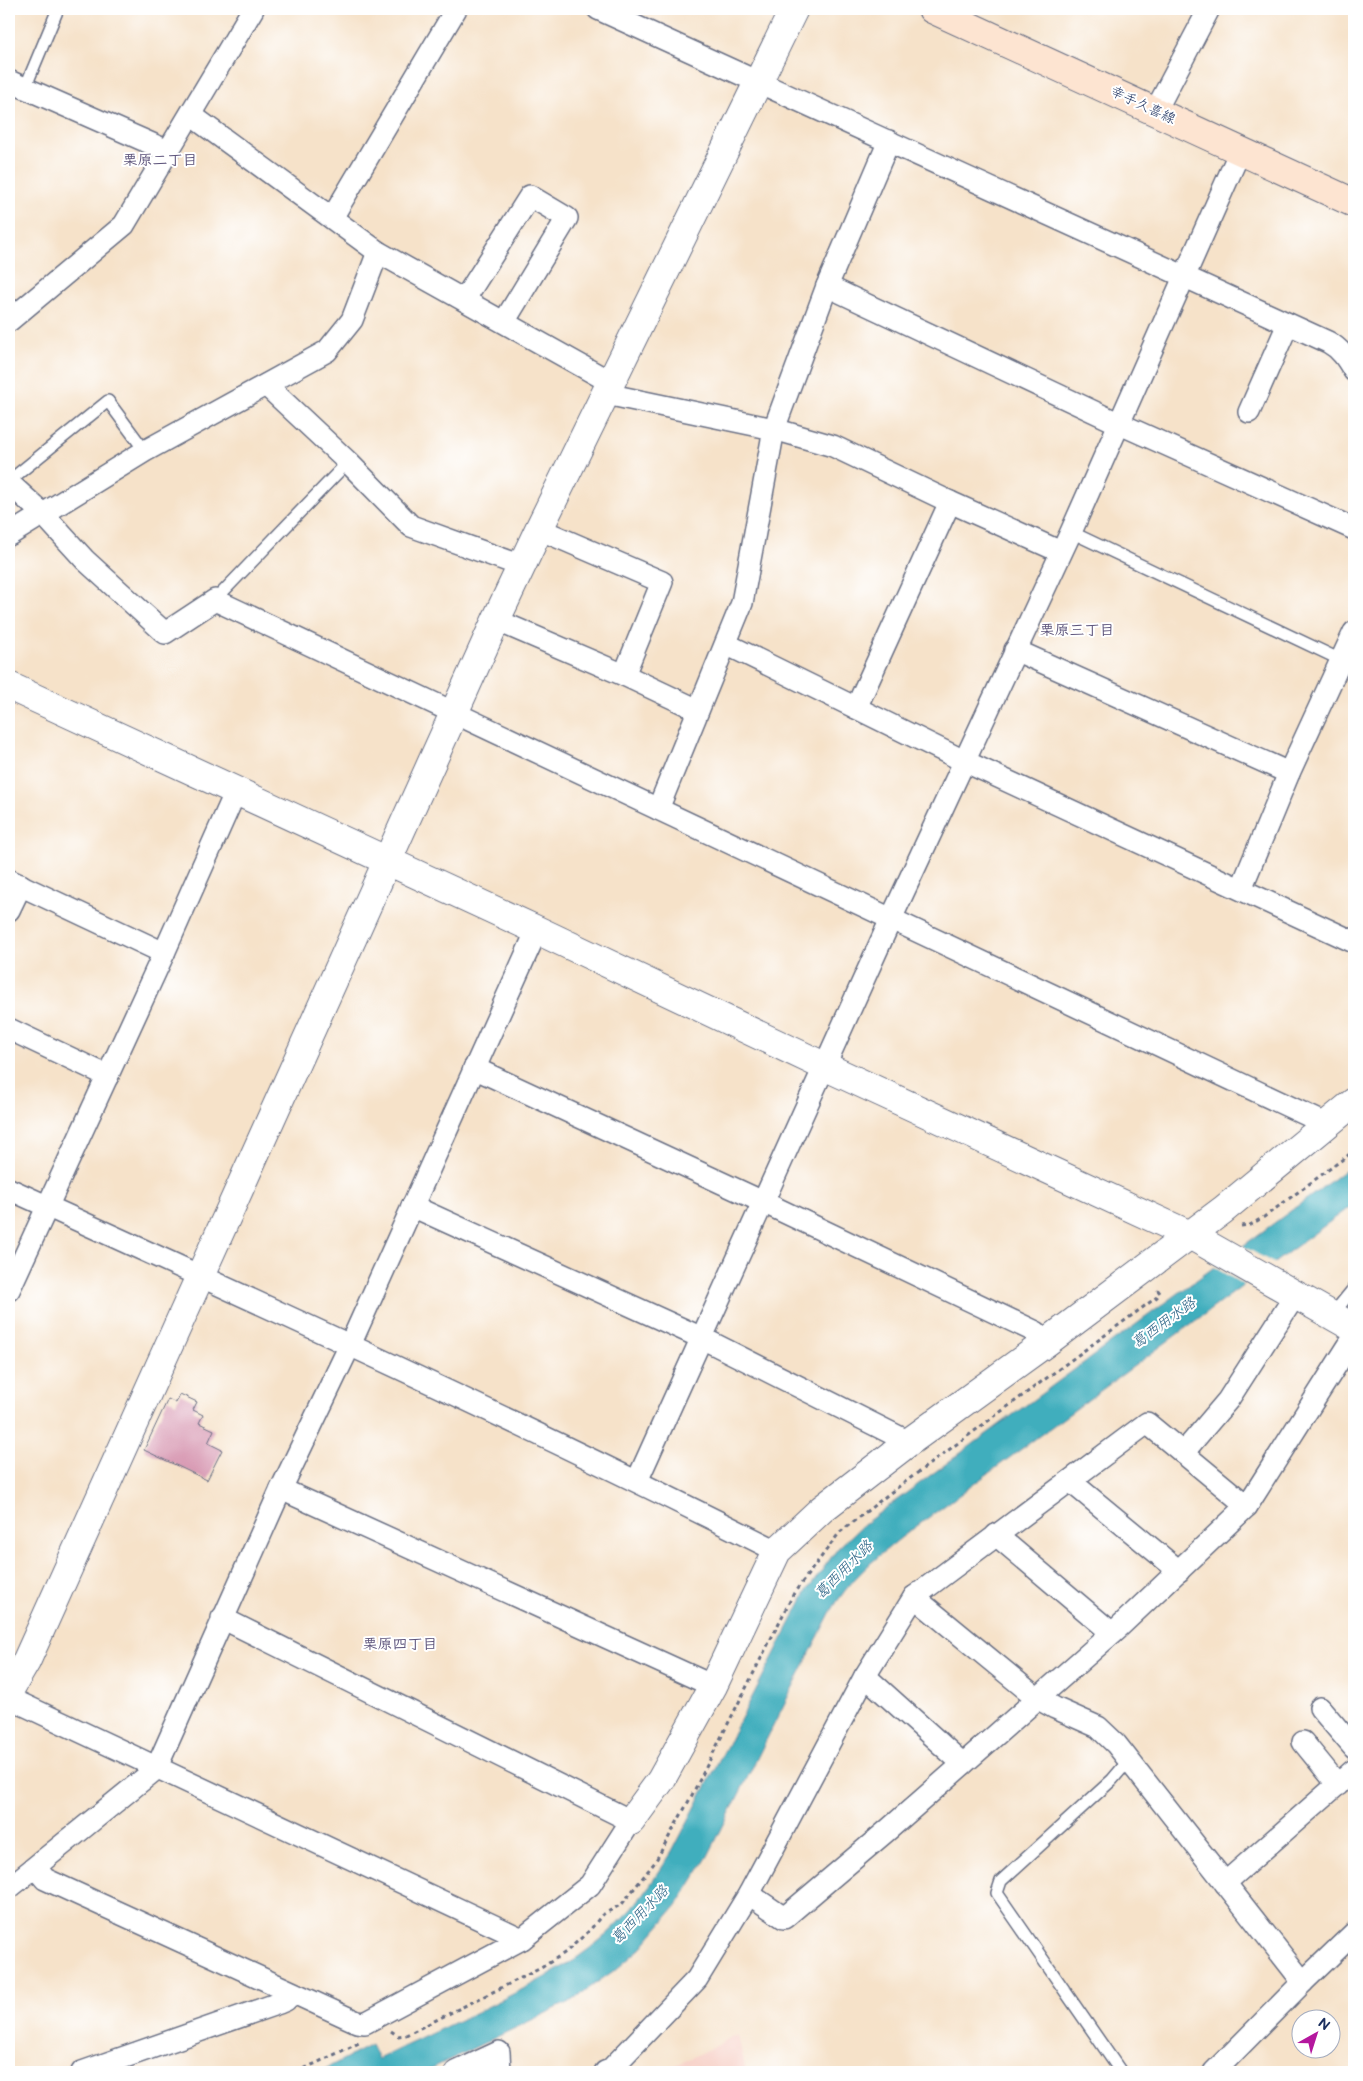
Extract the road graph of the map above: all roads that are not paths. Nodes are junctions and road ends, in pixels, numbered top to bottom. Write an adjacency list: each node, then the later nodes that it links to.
1 (58, 9): 9 (lane)
2 (253, 9): 11 (street)
3 (456, 9): 16 (street)
4 (598, 9): 8 (street)
5 (794, 9): 8 (street)
6 (932, 9): 10 (main road, 幸手久喜線)
7 (1210, 9): 10 (street)
8 (758, 80): 12 (street); 26 (street)
9 (14, 86): 13 (street)
10 (1156, 110): 14 (main road, 幸手久喜線)
11 (191, 115): 13 (street); 16 (street)
12 (889, 141): 18 (street); 19 (street)
13 (168, 151): 21 (street)
14 (1240, 151): 15 (main road, 幸手久喜線); 18 (street)
15 (1354, 203)
16 (332, 218): 17 (street)
17 (378, 252): 20 (street); 25 (street)
18 (1186, 276): 23 (street); 28 (street)
19 (827, 286): 28 (street); 29 (street)
20 (464, 300): 22 (street); 22 (street)
21 (9, 321)
22 (504, 322): 26 (street)
23 (1288, 324): 24 (street); 27 (street)
24 (1354, 371)
25 (266, 385): 30 (street); 31 (street)
26 (609, 388): 29 (street); 35 (street)
27 (1249, 412)
28 (1120, 424): 36 (street); 37 (street)
29 (774, 430): 33 (street); 44 (street)
30 (144, 451): 32 (lane); 34 (street)
31 (348, 462): 40 (street); 41 (lane)
32 (9, 482): 34 (street)
33 (950, 502): 39 (street); 49 (street)
34 (42, 513): 38 (street); 41 (street)
35 (539, 529): 40 (street); 47 (street)
36 (1354, 529)
37 (1071, 532): 39 (street); 46 (lane)
38 (9, 535)
39 (1061, 552): 45 (street)
40 (522, 566): 42 (street)
41 (215, 600): 51 (street)
42 (496, 620): 47 (street); 51 (street)
43 (1354, 632): 46 (street)
44 (726, 644): 49 (street); 50 (street)
45 (1015, 650): 52 (street); 53 (street)
46 (1341, 660): 53 (street)
47 (624, 675): 50 (street)
48 (9, 686): 54 (street)
49 (856, 708): 52 (street)
50 (698, 710): 55 (street)
51 (454, 714): 55 (street); 56 (street)
52 (964, 761): 58 (street); 60 (street)
53 (1289, 773): 58 (street)
54 (236, 791): 56 (street); 63 (street)
55 (658, 809): 60 (street)
56 (389, 861): 61 (street); 75 (street)
57 (15, 882): 59 (street); 63 (street)
58 (1241, 889): 62 (street)
59 (9, 910)
60 (890, 919): 65 (street); 69 (street)
61 (537, 930): 65 (street); 66 (street)
62 (1354, 942)
63 (164, 953): 67 (street)
64 (9, 1029): 67 (street)
65 (824, 1066): 71 (street); 74 (street)
66 (474, 1068): 71 (street); 73 (street)
67 (108, 1076): 72 (street)
68 (1354, 1102): 69 (street)
69 (1328, 1124): 74 (street)
70 (9, 1189): 72 (street)
71 (763, 1202): 81 (street); 82 (street)
72 (47, 1206): 75 (street); 78 (street)
73 (412, 1206): 81 (street); 83 (street)
74 (1190, 1235): 76 (street); 82 (street)
75 (202, 1276): 83 (street); 98 (street)
76 (1285, 1288): 79 (street); 85 (street)
77 (1354, 1288): 79 (lane)
78 (9, 1290)
79 (1343, 1321)
80 (1354, 1337): 89 (street)
81 (702, 1338): 84 (street); 86 (street)
82 (1047, 1342): 84 (street)
83 (350, 1345): 86 (street); 88 (street)
84 (909, 1442): 91 (street)
85 (1183, 1453): 87 (street); 89 (street)
86 (636, 1481): 91 (street)
87 (1070, 1481): 90 (street); 92 (street)
88 (281, 1489): 94 (street); 97 (street)
89 (1247, 1506): 92 (street)
90 (996, 1535): 93 (street); 95 (street)
91 (777, 1551): 97 (street)
92 (1178, 1570): 95 (street)
93 (914, 1597): 96 (street); 100 (street)
94 (222, 1618): 106 (street); 109 (street)
95 (1112, 1633): 100 (street)
96 (865, 1676): 105 (street); 113 (street)
97 (712, 1686): 109 (street)
98 (9, 1691)
99 (9, 1698): 106 (street)
100 (1038, 1698): 104 (street); 105 (street)
101 (1320, 1708): 103 (street)
102 (1304, 1742): 108 (street)
103 (1354, 1748)
104 (1129, 1760): 111 (street); 122 (lane)
105 (963, 1764): 113 (street)
106 (156, 1768): 110 (street); 115 (street)
107 (1354, 1770): 108 (street)
108 (1338, 1785): 111 (street)
109 (631, 1821): 115 (street)
110 (36, 1868): 112 (street); 117 (street)
111 (1225, 1883): 116 (street)
112 (9, 1888)
113 (750, 1894): 121 (street)
114 (1354, 1933): 116 (street)
115 (522, 1939): 117 (street)
116 (1303, 1982): 123 (street)
117 (292, 1993): 118 (street)
118 (82, 2072)
119 (456, 2072): 120 (street)
120 (500, 2072)
121 (605, 2072)
122 (1121, 2072)
123 (1214, 2072)

